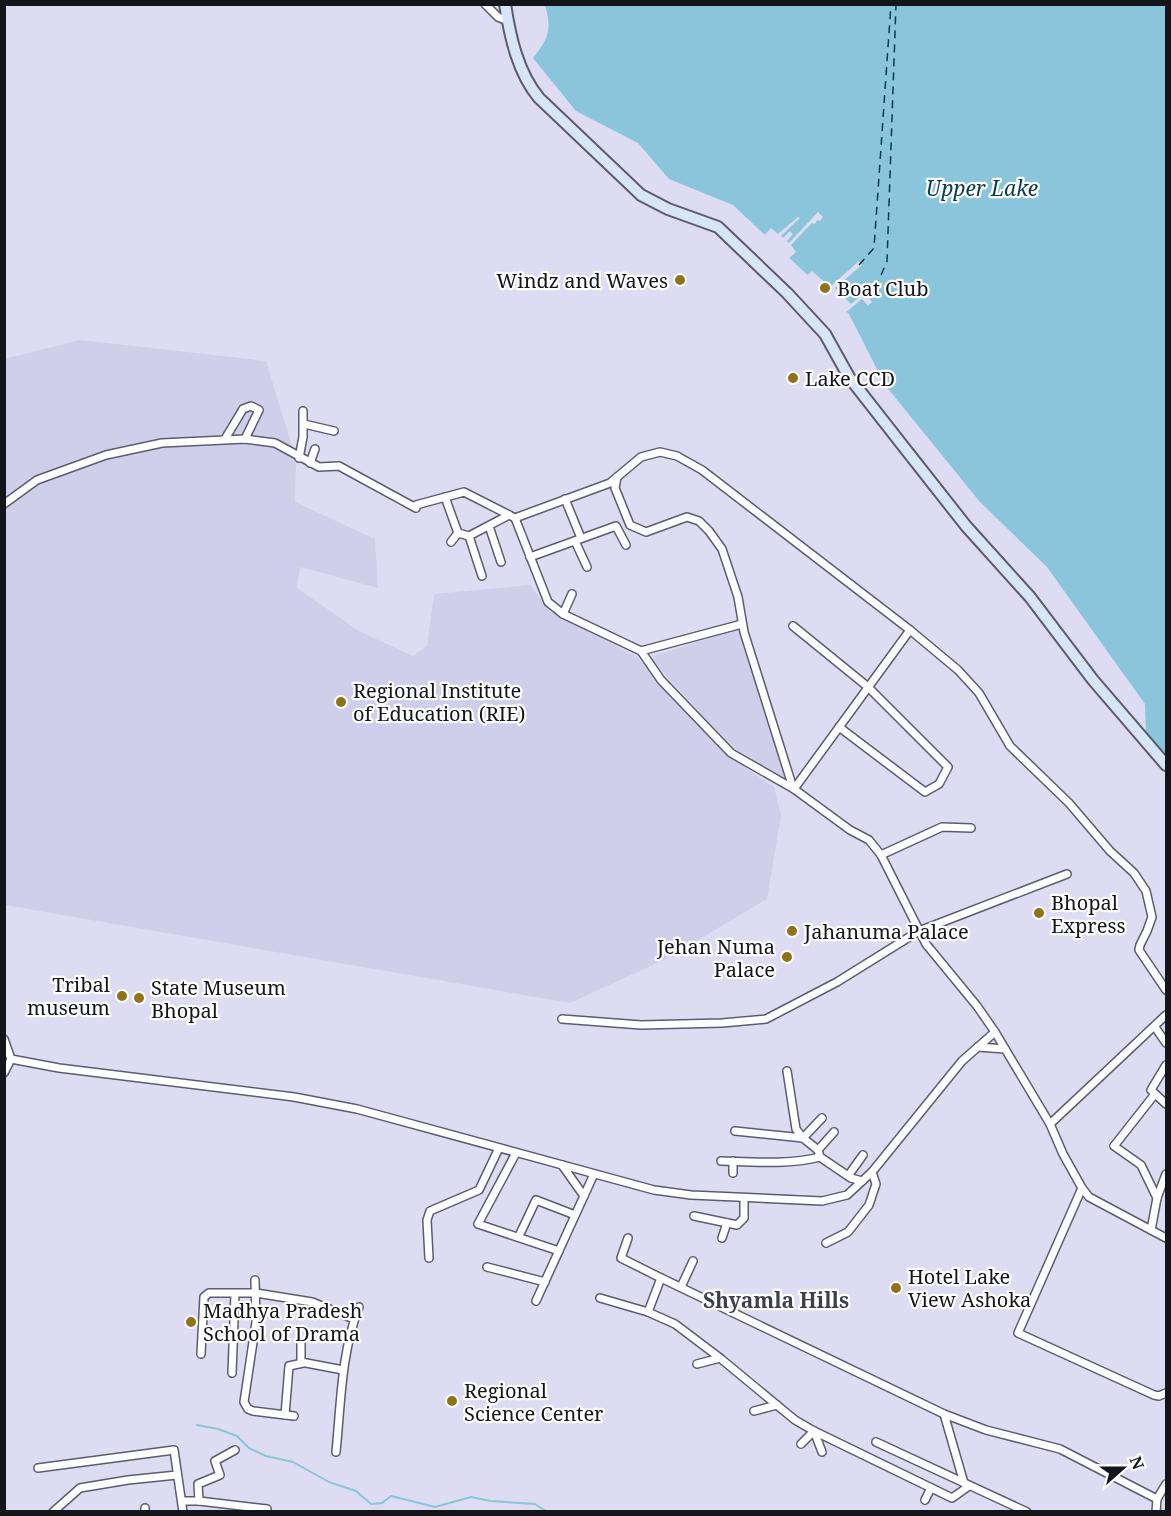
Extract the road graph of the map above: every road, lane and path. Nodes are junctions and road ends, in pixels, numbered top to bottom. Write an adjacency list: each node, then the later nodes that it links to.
1 (485, 4): 3 (street)
2 (505, 4): 3 (street)
3 (508, 21): 35 (street)
4 (303, 411): 5 (street)
5 (304, 424): 6 (street); 10 (street)
6 (334, 431)
7 (225, 439): 8 (street); 8 (street); 15 (street)
8 (245, 439): 10 (street)
9 (315, 449): 11 (street)
10 (299, 458): 11 (street)
11 (310, 463): 13 (street)
12 (616, 477): 14 (street); 29 (street); 31 (street)
13 (445, 497): 16 (street); 18 (street)
14 (565, 499): 16 (street); 20 (street)
15 (4, 504)
16 (512, 516): 17 (street); 23 (street)
17 (489, 526): 19 (street); 24 (street)
18 (458, 533): 19 (street); 21 (street)
19 (468, 536): 26 (street)
20 (578, 540): 22 (street); 23 (street); 25 (street)
21 (451, 542)
22 (626, 545)
23 (530, 557): 28 (street)
24 (501, 562)
25 (587, 567)
26 (482, 576)
27 (572, 594): 28 (street)
28 (563, 614): 32 (street)
29 (742, 624): 32 (street); 36 (street)
30 (793, 626): 33 (street)
31 (910, 630): 33 (street); 41 (street)
32 (640, 651): 36 (street)
33 (868, 687): 34 (street); 34 (street)
34 (838, 727): 36 (street)
35 (1167, 765)
36 (794, 789): 38 (street)
37 (971, 828): 38 (street)
38 (881, 855): 40 (street)
39 (1067, 874): 40 (street)
40 (919, 931): 43 (street); 45 (street)
41 (1167, 990)
42 (1167, 1016): 44 (street)
43 (562, 1019)
44 (1155, 1027): 47 (street); 57 (street)
45 (995, 1032): 48 (street); 49 (street)
46 (4, 1039): 50 (street)
47 (1167, 1043)
48 (978, 1047): 49 (street); 68 (street)
49 (1005, 1049): 57 (street)
50 (11, 1059): 53 (street); 61 (street)
51 (1167, 1065): 54 (street)
52 (787, 1071): 60 (street)
53 (4, 1073)
54 (1155, 1094): 55 (street); 76 (street)
55 (1167, 1104)
56 (822, 1118): 60 (street)
57 (1050, 1124): 74 (street)
58 (735, 1131): 60 (street)
59 (834, 1132): 63 (street)
60 (803, 1138): 63 (street)
61 (499, 1148): 62 (street); 88 (street)
62 (516, 1153): 67 (street); 82 (street)
63 (819, 1154): 66 (street); 72 (street)
64 (863, 1155): 72 (street)
65 (721, 1161): 66 (street)
66 (733, 1161): 69 (street)
67 (562, 1165): 70 (street); 75 (street)
68 (872, 1172): 73 (street); 86 (street)
69 (734, 1173)
70 (594, 1174): 75 (street); 77 (street)
71 (1167, 1174): 76 (street)
72 (848, 1176): 73 (street)
73 (862, 1181): 77 (street)
74 (1082, 1188): 81 (street); 109 (street)
75 (584, 1196): 78 (street)
76 (1156, 1198): 81 (street)
77 (744, 1199): 80 (street)
78 (575, 1215): 82 (street); 87 (street)
79 (694, 1216): 80 (street)
80 (727, 1223): 84 (street)
81 (1151, 1230): 85 (street)
82 (519, 1236): 87 (street)
83 (628, 1238): 91 (street)
84 (722, 1238)
85 (1167, 1238)
86 (826, 1243)
87 (559, 1251): 93 (street)
88 (429, 1258)
89 (693, 1261): 94 (street)
90 (487, 1267): 93 (street)
91 (661, 1278): 94 (street); 100 (street)
92 (255, 1280): 95 (street)
93 (545, 1282): 98 (street)
94 (681, 1287): 112 (street)
95 (256, 1293): 96 (street); 101 (street); 113 (street)
96 (235, 1294): 103 (street); 108 (street)
97 (600, 1298): 100 (street)
98 (536, 1301)
99 (359, 1307): 101 (street)
100 (648, 1312): 104 (street)
101 (354, 1319): 107 (street)
102 (301, 1344): 105 (street)
103 (201, 1354)
104 (720, 1358): 106 (street); 110 (street)
105 (303, 1363): 107 (street); 113 (street)
106 (697, 1364)
107 (344, 1370): 119 (street)
108 (232, 1373)
109 (1167, 1393)
110 (777, 1405): 111 (street); 115 (street)
111 (754, 1411)
112 (944, 1413): 123 (street); 126 (street)
113 (285, 1415): 114 (street)
114 (294, 1416)
115 (814, 1431): 117 (street); 120 (street); 125 (street)
116 (876, 1442): 123 (street)
117 (801, 1444)
118 (235, 1450): 129 (street)
119 (336, 1452)
120 (822, 1452)
121 (38, 1468): 122 (street)
122 (177, 1475): 128 (street); 131 (street)
123 (966, 1484): 125 (street); 133 (street)
124 (1167, 1484): 126 (street)
125 (931, 1488): 127 (street)
126 (1157, 1499): 134 (street)
127 (926, 1500)
128 (182, 1501): 129 (street); 132 (street)
129 (199, 1501): 130 (street)
130 (267, 1509)
131 (53, 1512)
132 (183, 1512)
133 (1027, 1512)
134 (1156, 1512)

